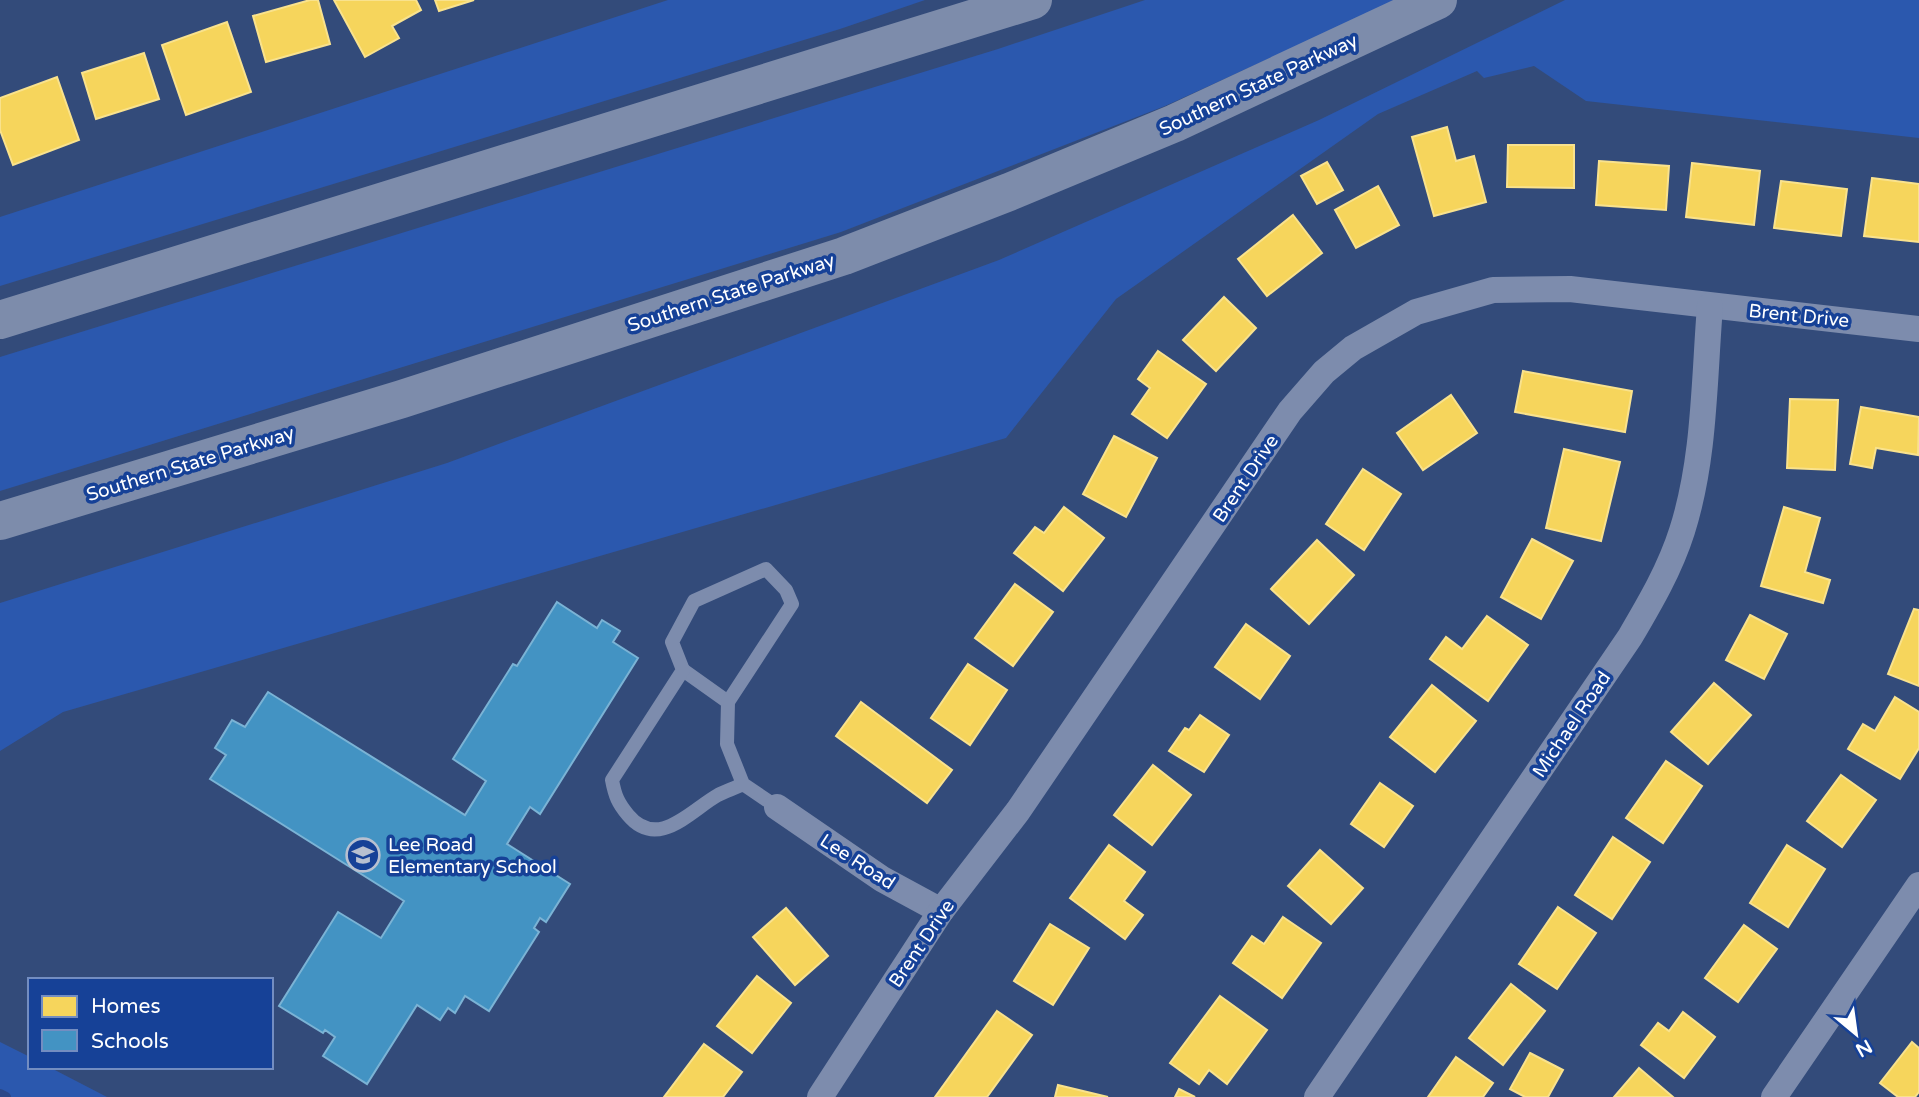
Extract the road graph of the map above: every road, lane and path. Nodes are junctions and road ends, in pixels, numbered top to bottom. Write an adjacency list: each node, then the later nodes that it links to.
1 (1032, 0): 4 (highway)
2 (1438, 0): 6 (highway, Southern State Parkway)
3 (1710, 306): 5 (street, Brent Drive); 12 (street, Brent Drive); 14 (street, Michael Road)
4 (0, 320)
5 (1919, 329)
6 (0, 522)
7 (683, 670): 8 (lane); 8 (lane); 9 (lane)
8 (728, 702): 9 (lane)
9 (743, 784): 10 (lane)
10 (777, 807): 12 (street, Lee Road)
11 (1919, 885): 15 (street)
12 (941, 911): 13 (street, Brent Drive)
13 (820, 1097)
14 (1317, 1097)
15 (1774, 1097)

